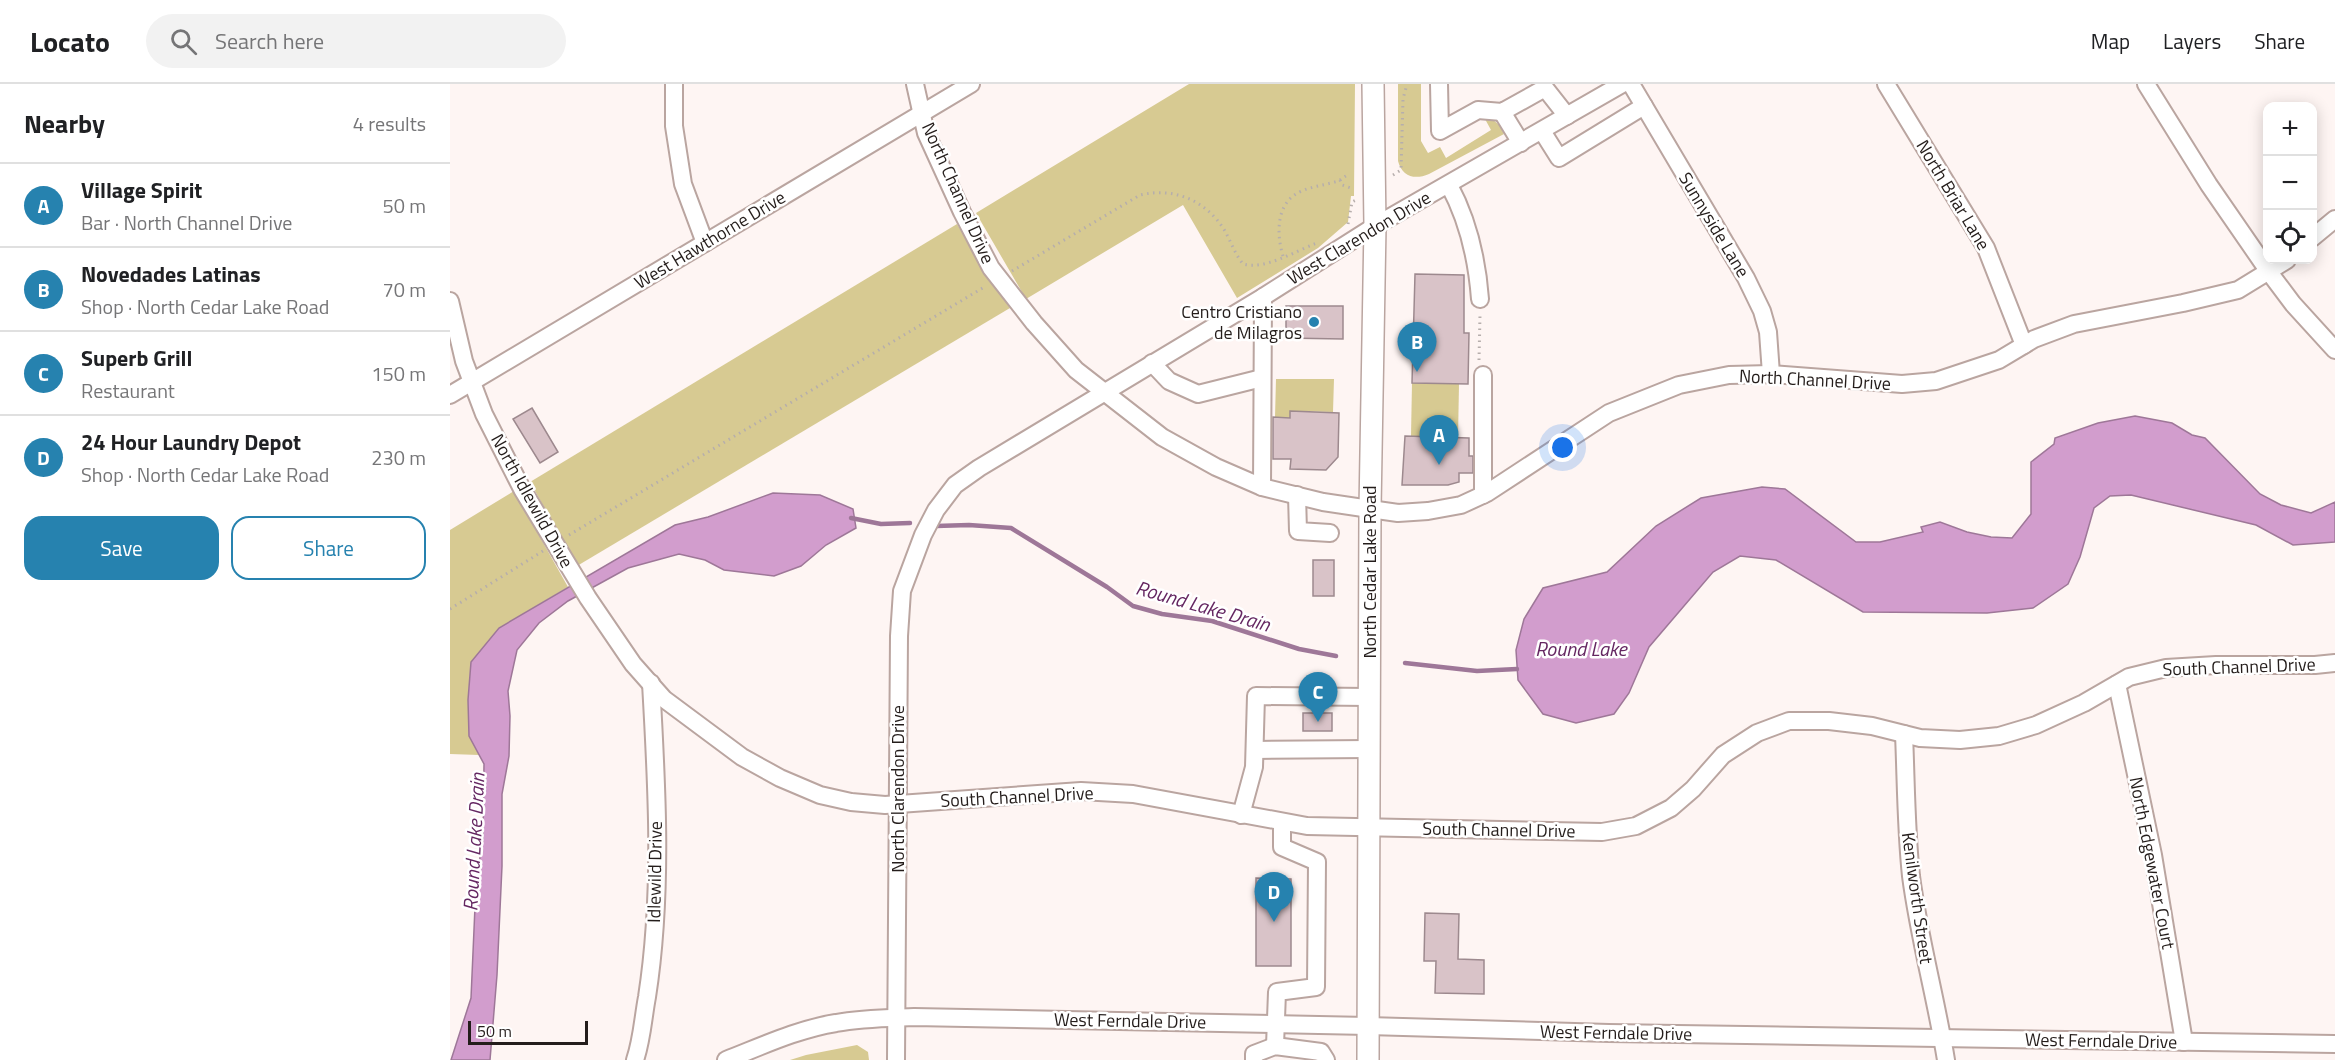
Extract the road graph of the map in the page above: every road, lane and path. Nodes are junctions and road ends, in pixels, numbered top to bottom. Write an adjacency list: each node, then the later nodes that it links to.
1 (674, 84): 27 (street)
2 (915, 84): 13 (street, North Channel Drive)
3 (970, 84): 13 (street, West Hawthorne Drive)
4 (1373, 84): 21 (main road, North Cedar Lake Road)
5 (1407, 84): 21 (path)
6 (1439, 84): 12 (street)
7 (1622, 84): 14 (street, West Clarendon Drive)
8 (1631, 84): 11 (street, Sunnyside Lane)
9 (1886, 84): 35 (street, North Briar Lane)
10 (2146, 84): 30 (street)
11 (1644, 106): 15 (street); 38 (street, Sunnyside Lane)
12 (1502, 112): 14 (street); 16 (street)
13 (922, 113): 27 (street, West Hawthorne Drive); 31 (street, North Channel Drive)
14 (1567, 116): 15 (street, West Clarendon Drive)
15 (1542, 131): 16 (street, West Clarendon Drive)
16 (1521, 143): 19 (street, West Clarendon Drive)
17 (1350, 174): 18 (path)
18 (1340, 180): 20 (path); 28 (path)
19 (1449, 184): 23 (street, West Clarendon Drive); 33 (street)
20 (1351, 188)
21 (1375, 188): 23 (main road, North Cedar Lake Road); 24 (path)
22 (2335, 219): 25 (street)
23 (1375, 226): 32 (street, West Clarendon Drive); 47 (main road, North Cedar Lake Road)
24 (1343, 229)
25 (2317, 235)
26 (1321, 241): 28 (path)
27 (705, 243): 41 (street, West Hawthorne Drive)
28 (1283, 256): 31 (path)
29 (2281, 264): 30 (street, North Channel Drive)
30 (2269, 272): 35 (street, North Channel Drive); 36 (street)
31 (1000, 278): 42 (street, North Channel Drive); 50 (path)
32 (1263, 297): 37 (street, West Clarendon Drive); 40 (street)
33 (1480, 298): 39 (path)
34 (450, 301): 41 (street, North Idlewild Drive)
35 (2024, 345): 38 (street, North Channel Drive)
36 (2335, 350)
37 (1152, 363): 40 (street); 42 (street, West Clarendon Drive)
38 (1771, 374): 46 (street, North Channel Drive)
39 (1483, 375): 46 (street)
40 (1262, 378): 44 (street)
41 (472, 382): 43 (street, West Hawthorne Drive); 50 (street, North Idlewild Drive)
42 (1104, 392): 44 (street, North Channel Drive); 48 (street, West Clarendon Drive)
43 (450, 395)
44 (1262, 487): 45 (street, North Channel Drive)
45 (1297, 495): 47 (street, North Channel Drive); 49 (street)
46 (1483, 495): 47 (street, North Channel Drive)
47 (1370, 509): 55 (main road, North Cedar Lake Road)
48 (929, 524): 59 (street, North Clarendon Drive)
49 (1330, 532)
50 (555, 544): 51 (path); 53 (street, North Idlewild Drive)
51 (450, 609)
52 (2335, 663): 54 (street, South Channel Drive)
53 (651, 683): 59 (street, South Channel Drive); 70 (street, Idlewild Drive)
54 (2117, 684): 56 (street, South Channel Drive); 67 (street, North Edgewater Court)
55 (1369, 697): 57 (main road, North Cedar Lake Road); 58 (street)
56 (1904, 734): 62 (street, South Channel Drive); 66 (street, Kenilworth Street)
57 (1369, 749): 58 (street); 62 (main road, North Cedar Lake Road)
58 (1255, 750): 60 (street)
59 (898, 804): 60 (street, South Channel Drive); 63 (street, North Clarendon Drive)
60 (1240, 815): 61 (street, South Channel Drive)
61 (1282, 823): 62 (street, South Channel Drive); 64 (street)
62 (1369, 828): 65 (main road, North Cedar Lake Road)
63 (896, 1018): 64 (street, West Ferndale Drive); 71 (street, West Ferndale Drive); 72 (street, North Clarendon Drive)
64 (1276, 1024): 65 (street, West Ferndale Drive); 69 (street)
65 (1368, 1026): 66 (street, West Ferndale Drive); 75 (main road, North Cedar Lake Road)
66 (1943, 1038): 67 (street, West Ferndale Drive); 76 (street, Kenilworth Street)
67 (2184, 1042): 68 (street, West Ferndale Drive)
68 (2335, 1044)
69 (1275, 1046): 73 (street); 74 (street)
70 (635, 1060)
71 (726, 1060)
72 (896, 1060)
73 (1254, 1060)
74 (1326, 1060)
75 (1368, 1060)
76 (1946, 1060)

